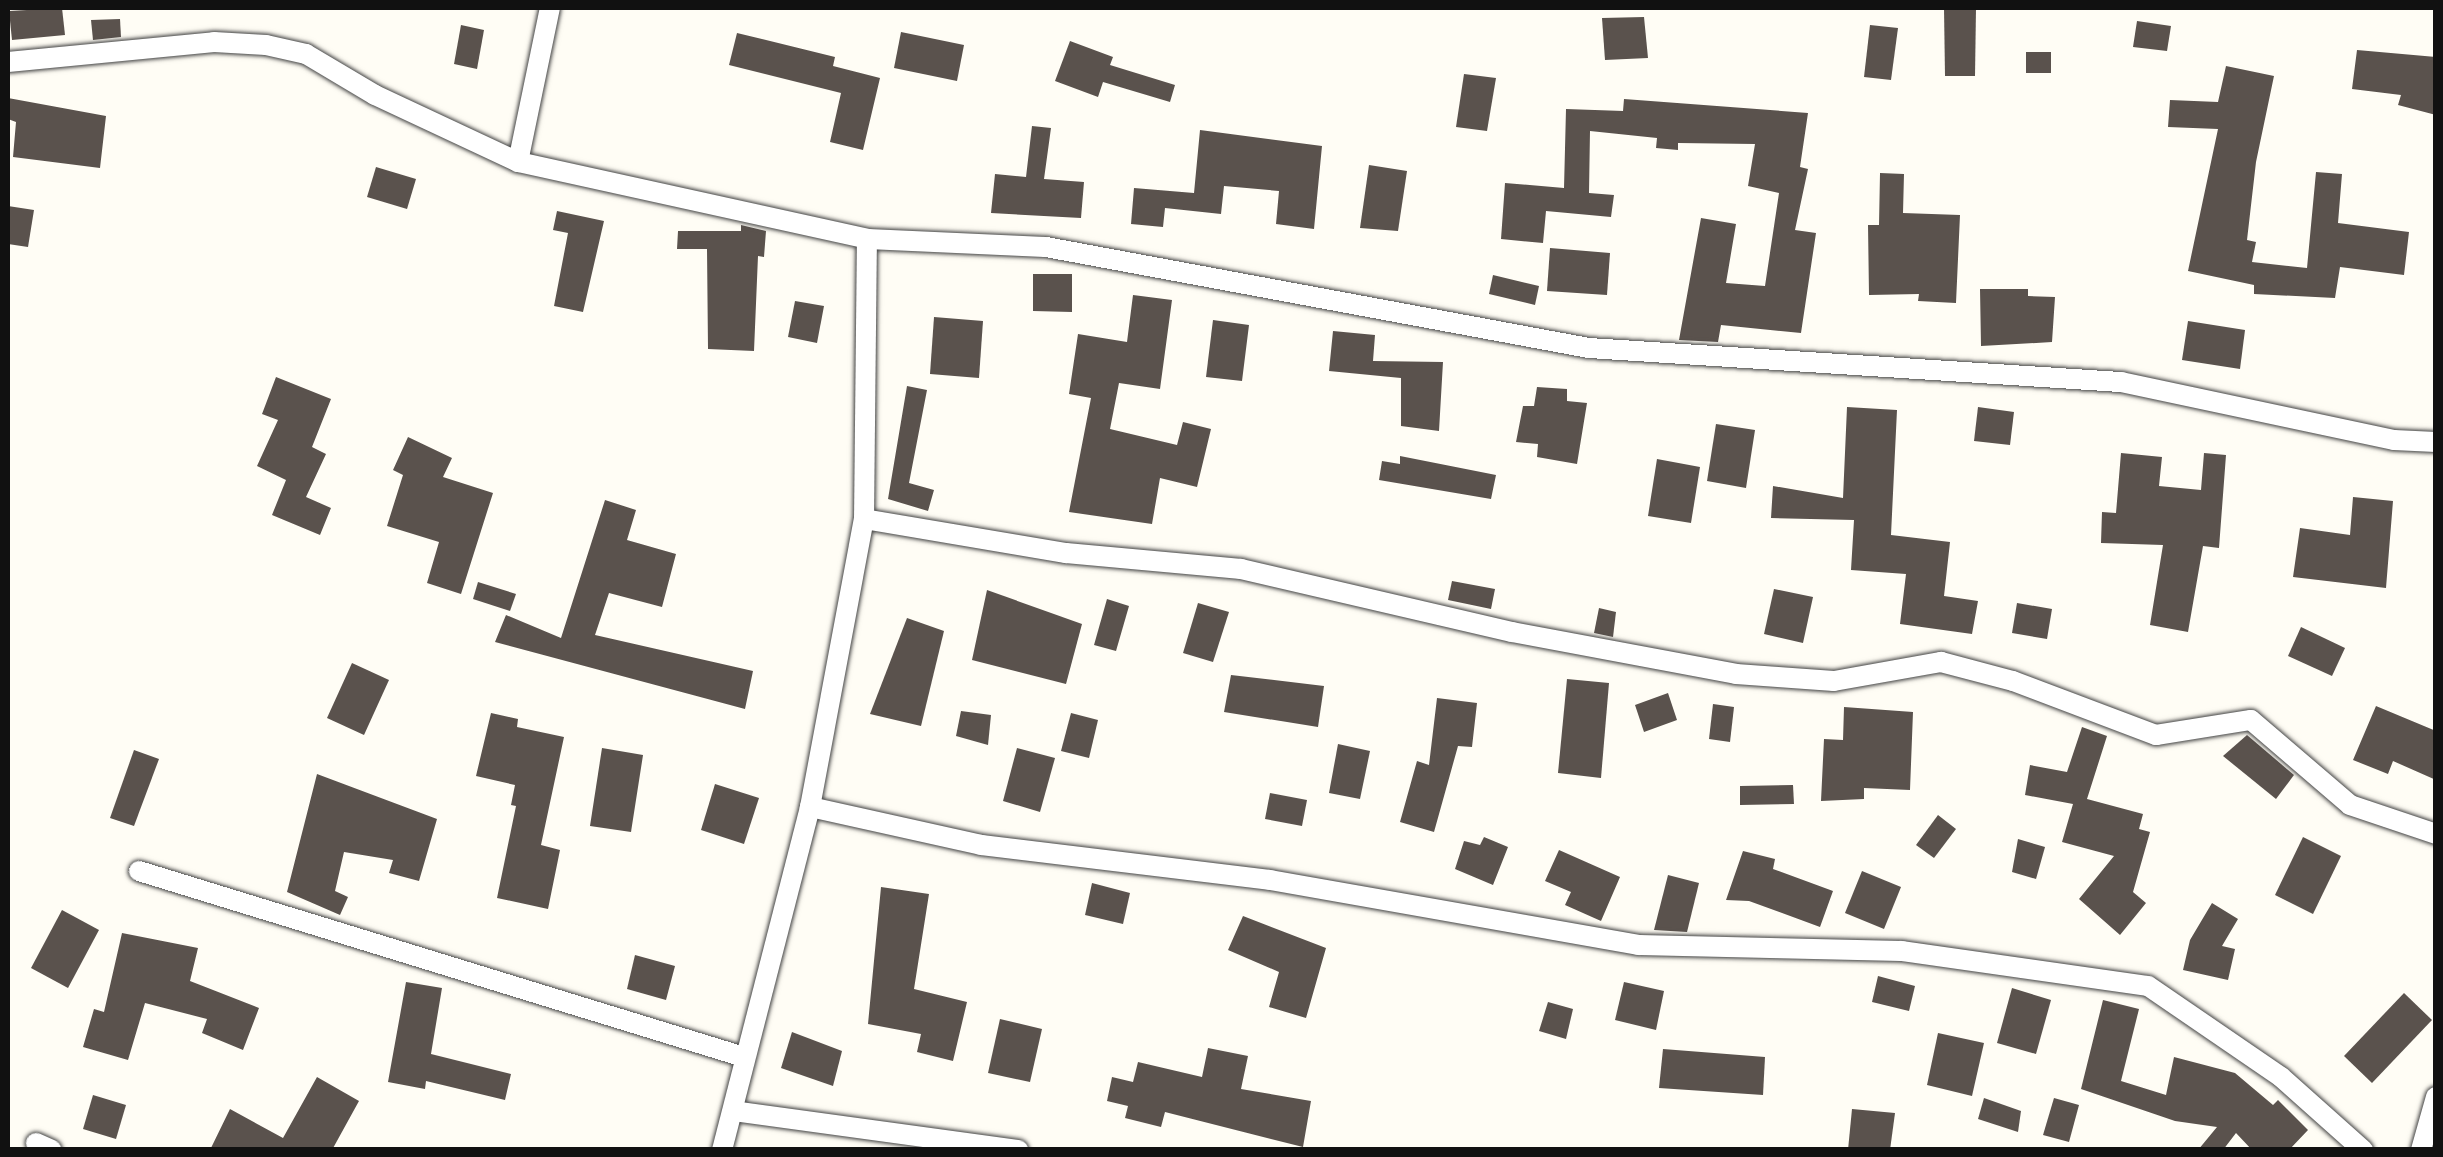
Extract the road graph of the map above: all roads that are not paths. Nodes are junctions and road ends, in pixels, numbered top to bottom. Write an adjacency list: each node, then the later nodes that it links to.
1 (550, 8): 3 (street)
2 (8, 62): 3 (street)
3 (518, 162): 4 (street)
4 (868, 239): 5 (street); 6 (street)
5 (2436, 442)
6 (864, 519): 7 (street); 8 (street)
7 (810, 807): 10 (street); 15 (street)
8 (2436, 834)
9 (139, 872): 10 (street)
10 (744, 1057): 12 (street)
11 (2436, 1097): 16 (street)
12 (733, 1111): 13 (street); 14 (street)
13 (722, 1150)
14 (1018, 1150)
15 (2364, 1150)
16 (2421, 1150)

